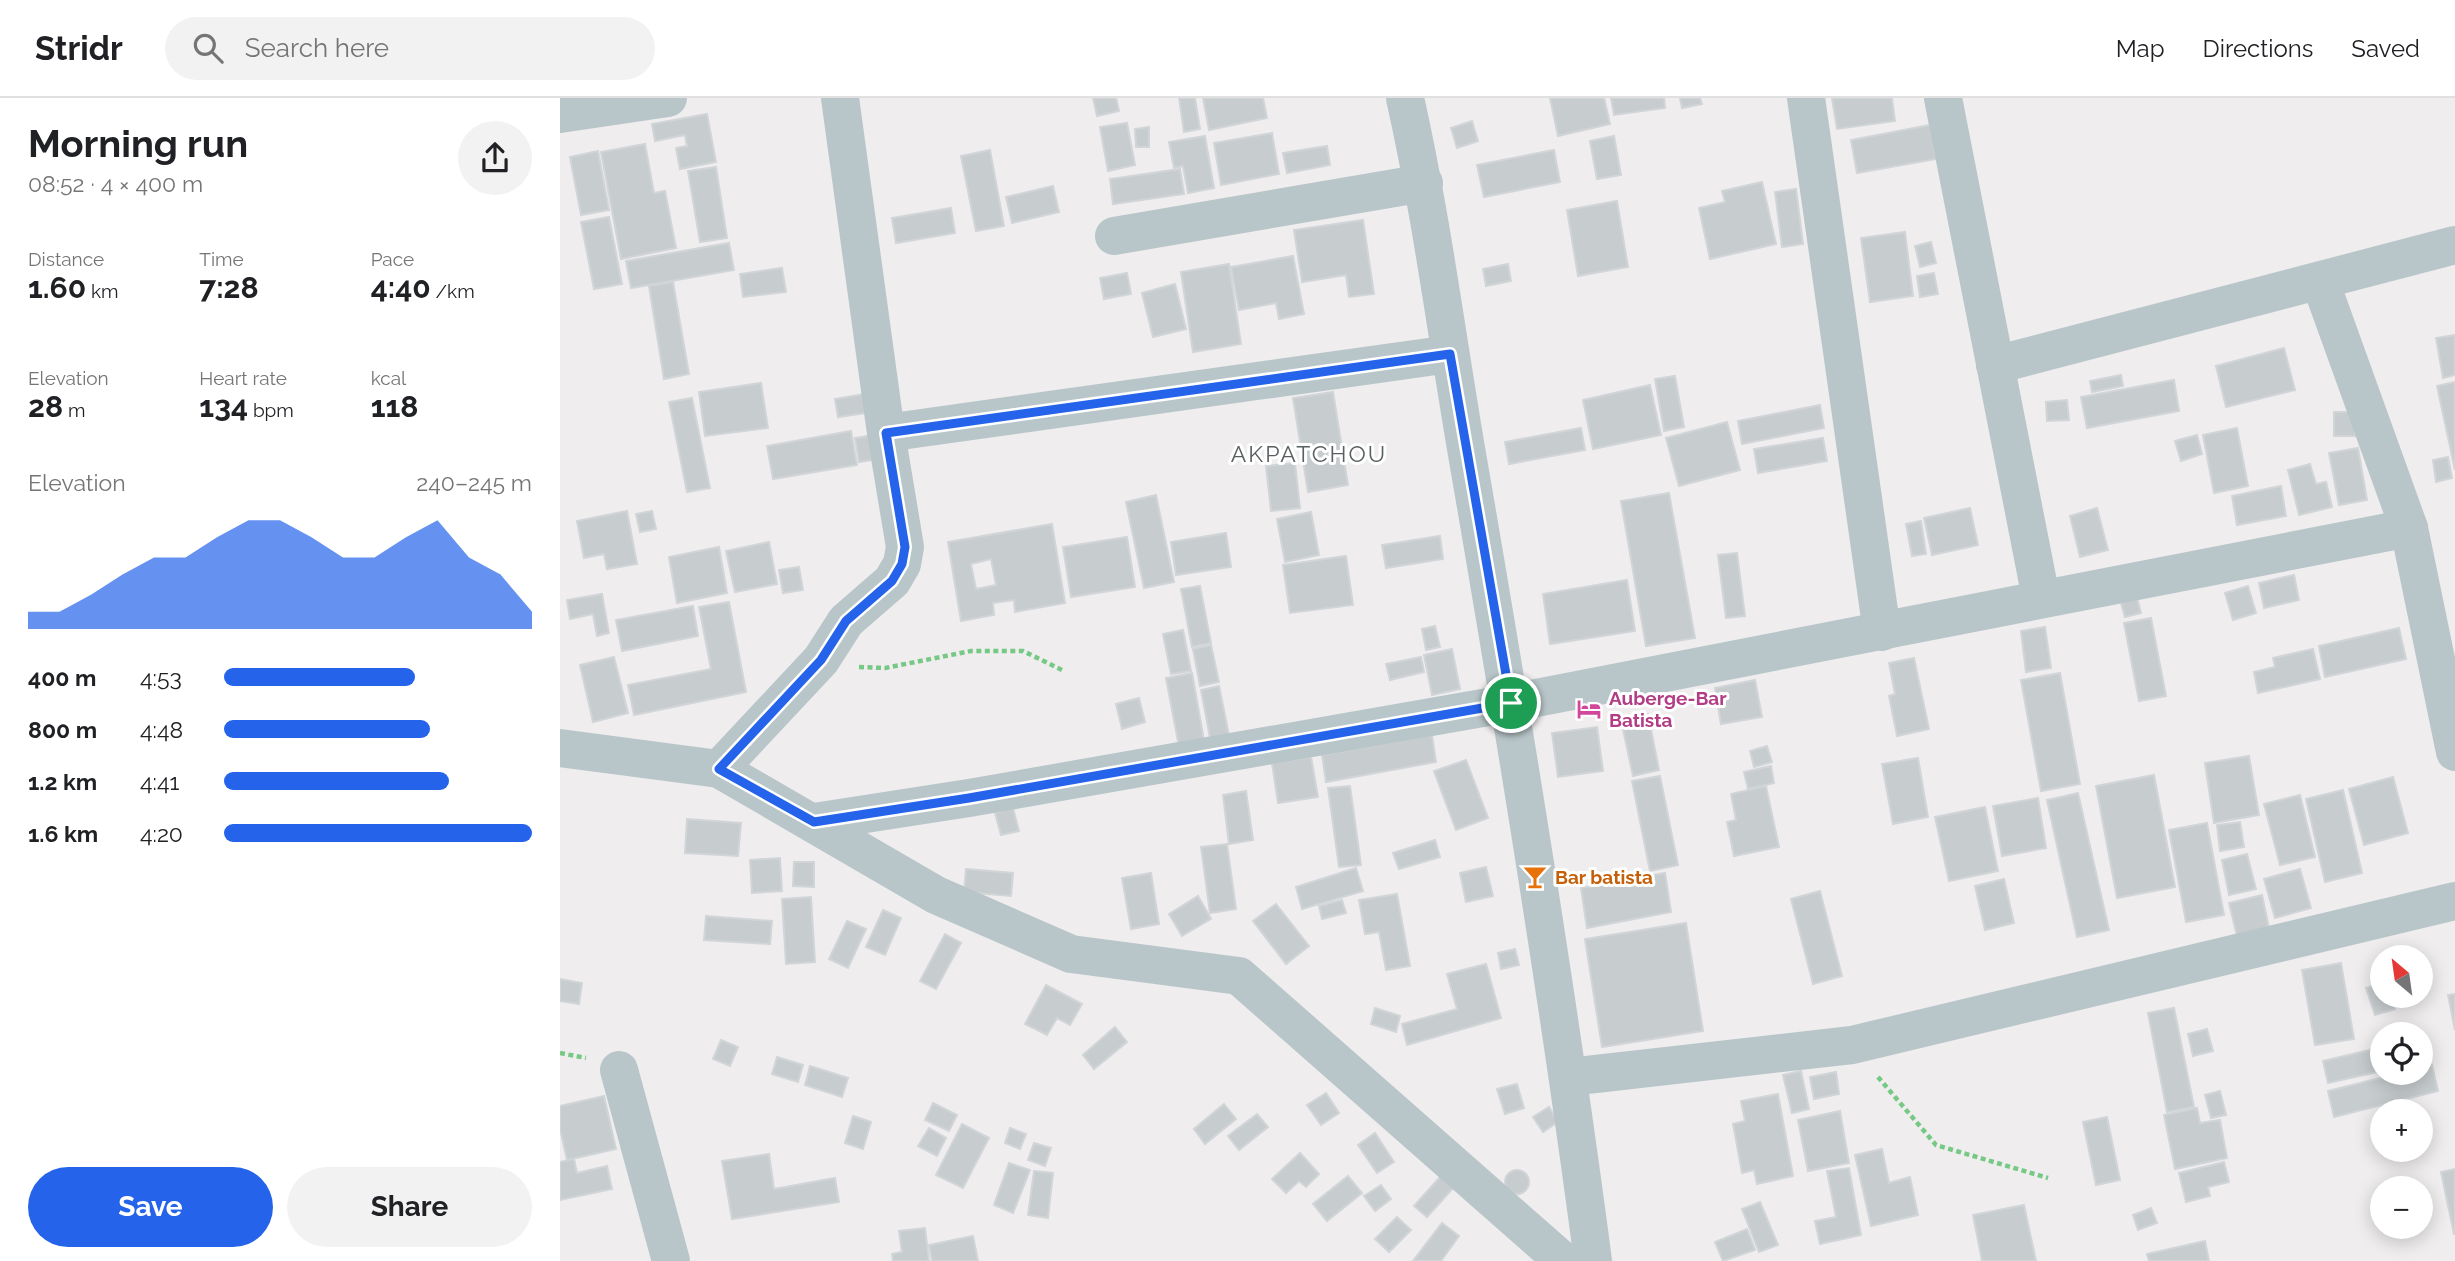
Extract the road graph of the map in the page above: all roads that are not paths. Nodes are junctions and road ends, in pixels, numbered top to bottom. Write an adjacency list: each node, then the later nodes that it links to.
1 (668, 98): 6 (street)
2 (840, 98): 13 (street)
3 (1405, 98): 7 (street)
4 (1806, 98): 16 (street)
5 (1943, 98): 12 (street)
6 (560, 114)
7 (1424, 183): 8 (street); 11 (street)
8 (1114, 236)
9 (2455, 244): 10 (street)
10 (2320, 281): 12 (street); 14 (street)
11 (1450, 354): 13 (street); 17 (street)
12 (1995, 365): 15 (street)
13 (886, 433): 20 (street)
14 (2409, 528): 15 (street); 19 (street)
15 (2041, 598): 16 (street)
16 (1882, 632): 17 (street)
17 (1511, 703): 21 (street); 24 (street)
18 (560, 748): 20 (street)
19 (2455, 752)
20 (719, 769): 21 (street)
21 (814, 822): 26 (street)
22 (2455, 901): 24 (street)
23 (620, 1070): 25 (street)
24 (1569, 1077): 27 (street)
25 (671, 1261)
26 (1563, 1261)
27 (1593, 1261)

